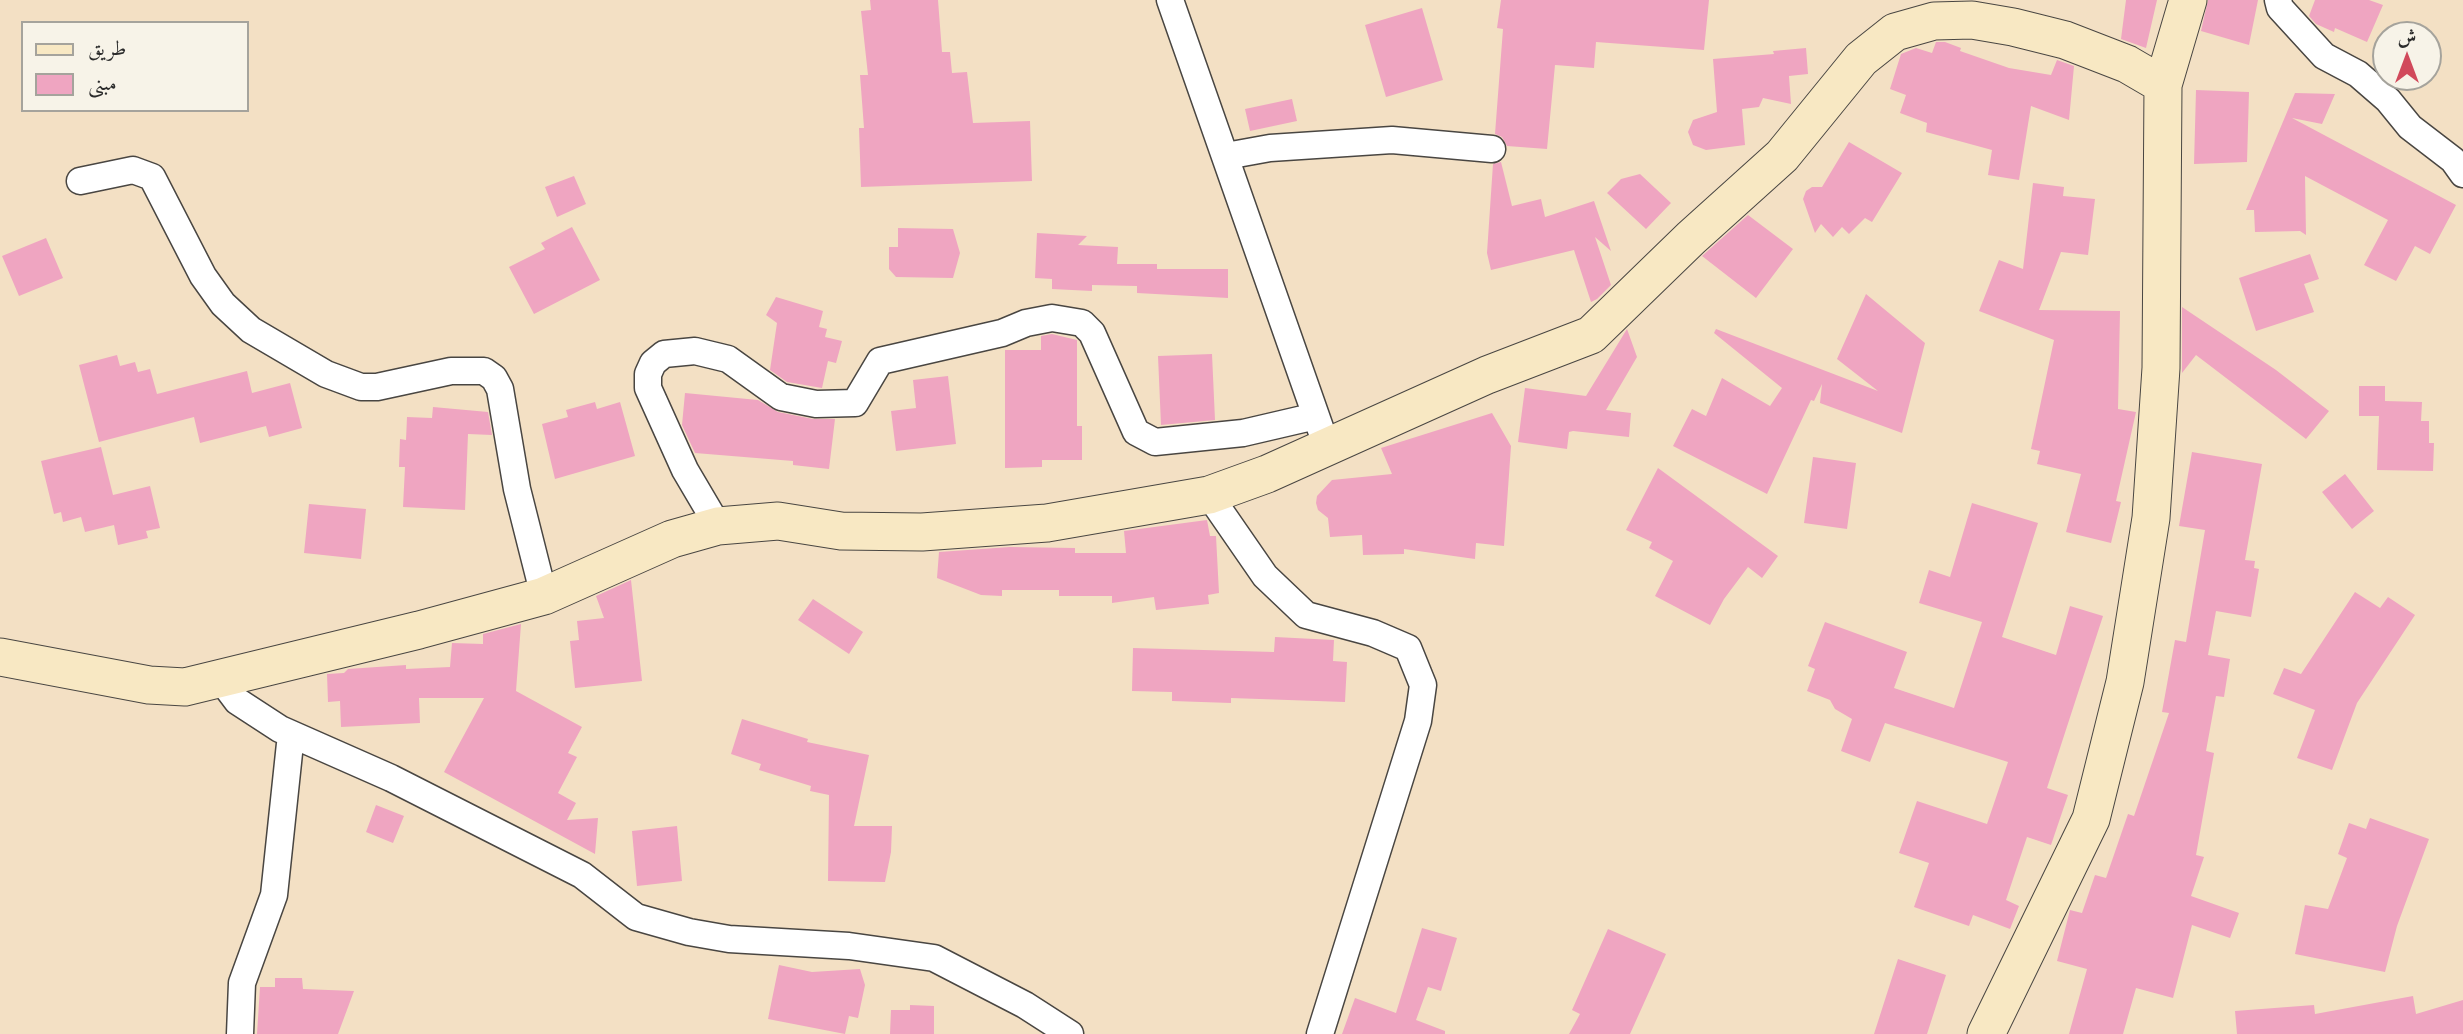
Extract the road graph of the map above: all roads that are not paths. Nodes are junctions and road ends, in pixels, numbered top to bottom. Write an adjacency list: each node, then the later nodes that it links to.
1 (1170, 0): 7 (street)
2 (2188, 0): 5 (street)
3 (2278, 0): 8 (street)
4 (1927, 10): 5 (street); 10 (street)
5 (2163, 85): 20 (street)
6 (1492, 149): 7 (street)
7 (1226, 156): 10 (street)
8 (2463, 174)
9 (80, 181): 13 (street)
10 (1322, 432): 11 (street); 12 (street)
11 (1209, 495): 12 (street); 19 (street)
12 (718, 526): 13 (street)
13 (544, 596): 15 (street)
14 (0, 657): 15 (street)
15 (219, 677): 16 (street)
16 (291, 734): 17 (street); 18 (street)
17 (240, 1034)
18 (1070, 1034)
19 (1320, 1034)
20 (1986, 1034)

